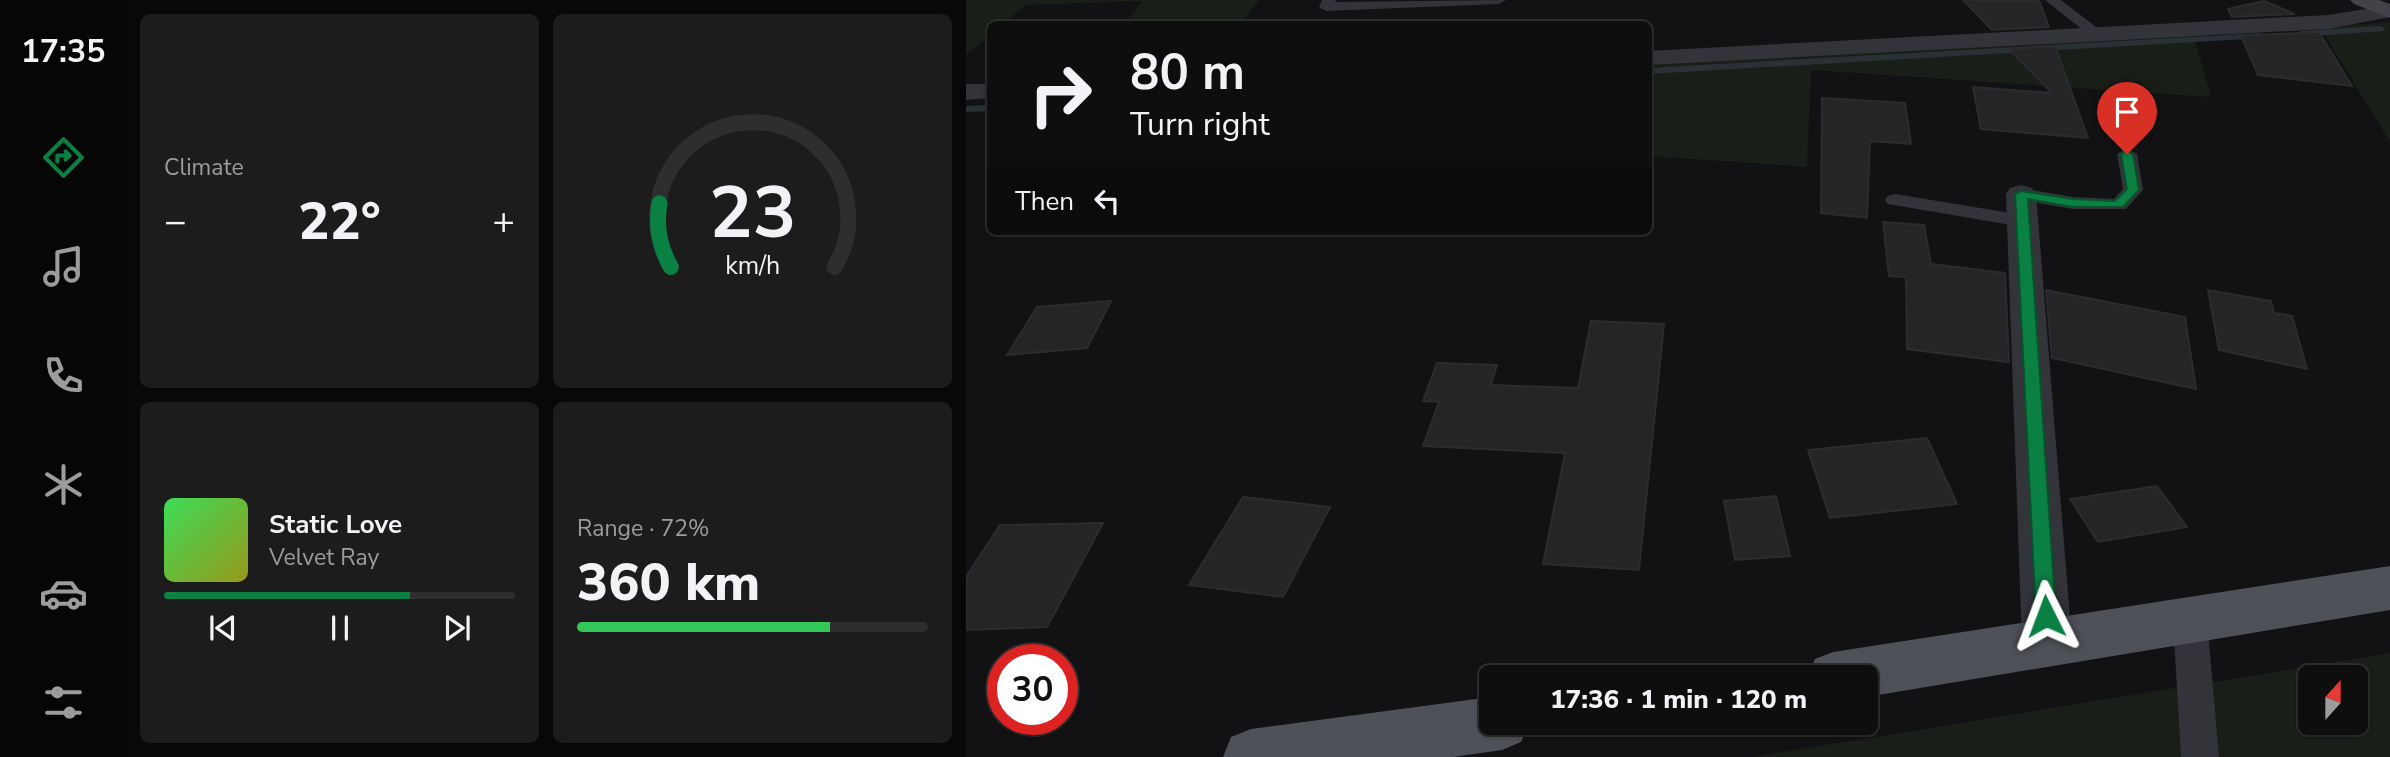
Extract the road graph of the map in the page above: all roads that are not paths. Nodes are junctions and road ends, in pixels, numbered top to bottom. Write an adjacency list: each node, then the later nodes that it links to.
1 (1329, 0): 2 (lane)
2 (1496, 0)
3 (2052, 0): 6 (lane)
4 (2361, 0): 5 (street)
5 (2389, 12): 6 (street)
6 (2097, 34): 7 (street)
7 (1652, 58)
8 (987, 91): 9 (street)
9 (966, 92)
10 (2127, 154): 12 (lane)
11 (1895, 200): 12 (lane)
12 (2022, 208): 15 (street)
13 (2390, 588): 14 (main road)
14 (2190, 620): 15 (main road); 19 (lane)
15 (2047, 643): 16 (main road)
16 (1878, 670)
17 (1479, 726): 18 (main road)
18 (1251, 757)
19 (2200, 757)

